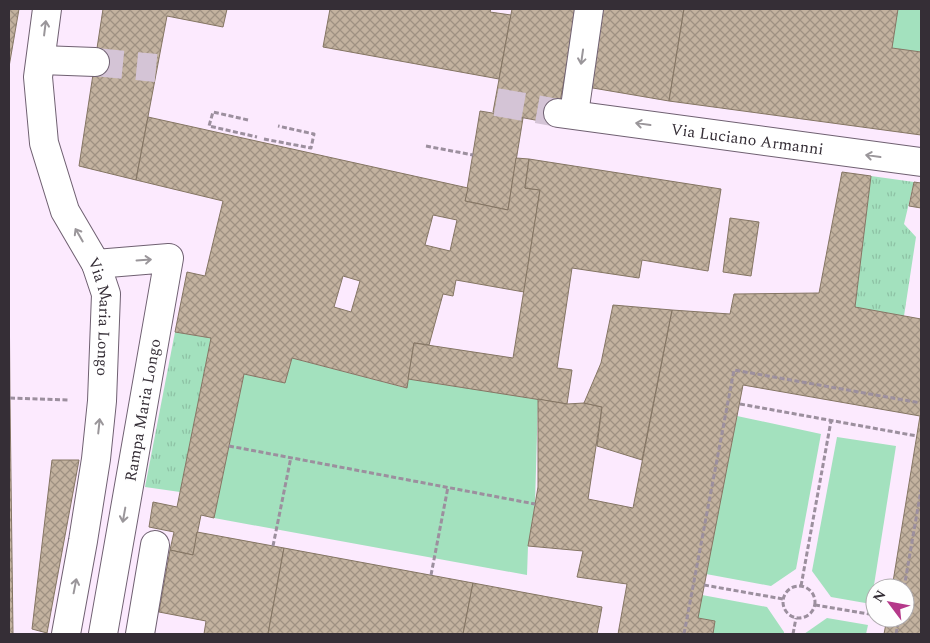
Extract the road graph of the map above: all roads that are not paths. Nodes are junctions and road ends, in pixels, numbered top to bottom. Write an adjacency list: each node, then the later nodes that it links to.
1 (47, 9): 3 (street, Via Maria Longo, one-way to 1)
2 (589, 9): 5 (street, Via Luciano Armanni)
3 (41, 60): 4 (street); 6 (street, Via Maria Longo, one-way to 3)
4 (95, 62)
5 (921, 162)
6 (96, 264): 8 (street, Via Maria Longo, one-way to 6); 9 (street, Rampa Maria Longo, one-way to 9)
7 (155, 545): 10 (street)
8 (66, 634)
9 (103, 634)
10 (140, 634)

